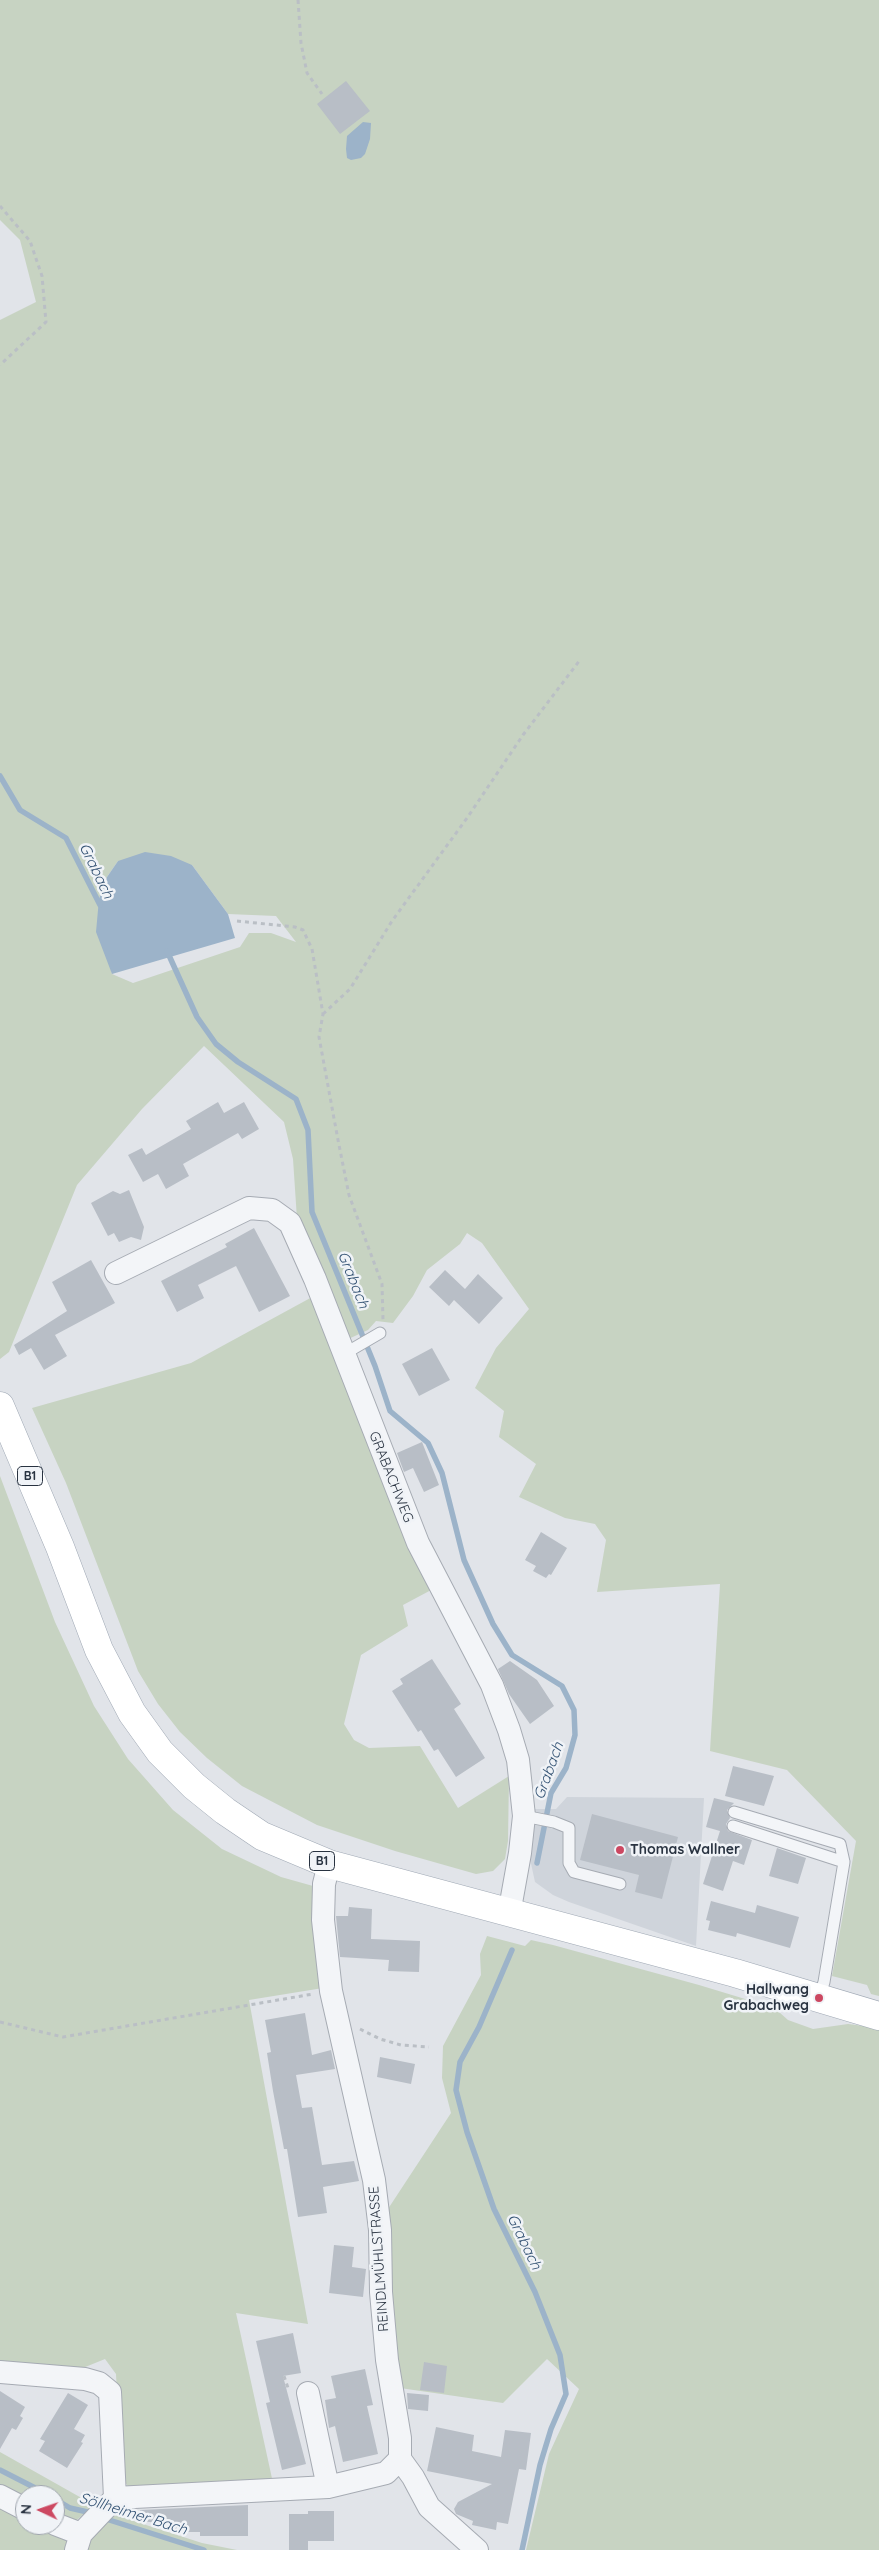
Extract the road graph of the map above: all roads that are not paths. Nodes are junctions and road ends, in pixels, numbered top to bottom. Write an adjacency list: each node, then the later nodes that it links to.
1 (116, 1273): 3 (street, GRABACHWEG)
2 (376, 1336): 3 (lane)
3 (351, 1351): 6 (street, GRABACHWEG)
4 (0, 1406): 9 (main road, B1)
5 (734, 1812): 8 (lane)
6 (530, 1817): 10 (lane); 11 (street, GRABACHWEG)
7 (734, 1826): 8 (lane)
8 (844, 1862): 12 (lane)
9 (329, 1864): 11 (main road, B1); 16 (street, REINDLMÜHLSTRASSE)
10 (620, 1884)
11 (509, 1914): 12 (main road, B1)
12 (819, 1998): 13 (main road, B1)
13 (879, 2016)
14 (0, 2372): 21 (street)
15 (308, 2393): 17 (street)
16 (400, 2459): 17 (street); 22 (street)
17 (328, 2487): 21 (street)
18 (0, 2496): 19 (street)
19 (15, 2504)
20 (65, 2524): 21 (street)
21 (92, 2524)
22 (476, 2550)

